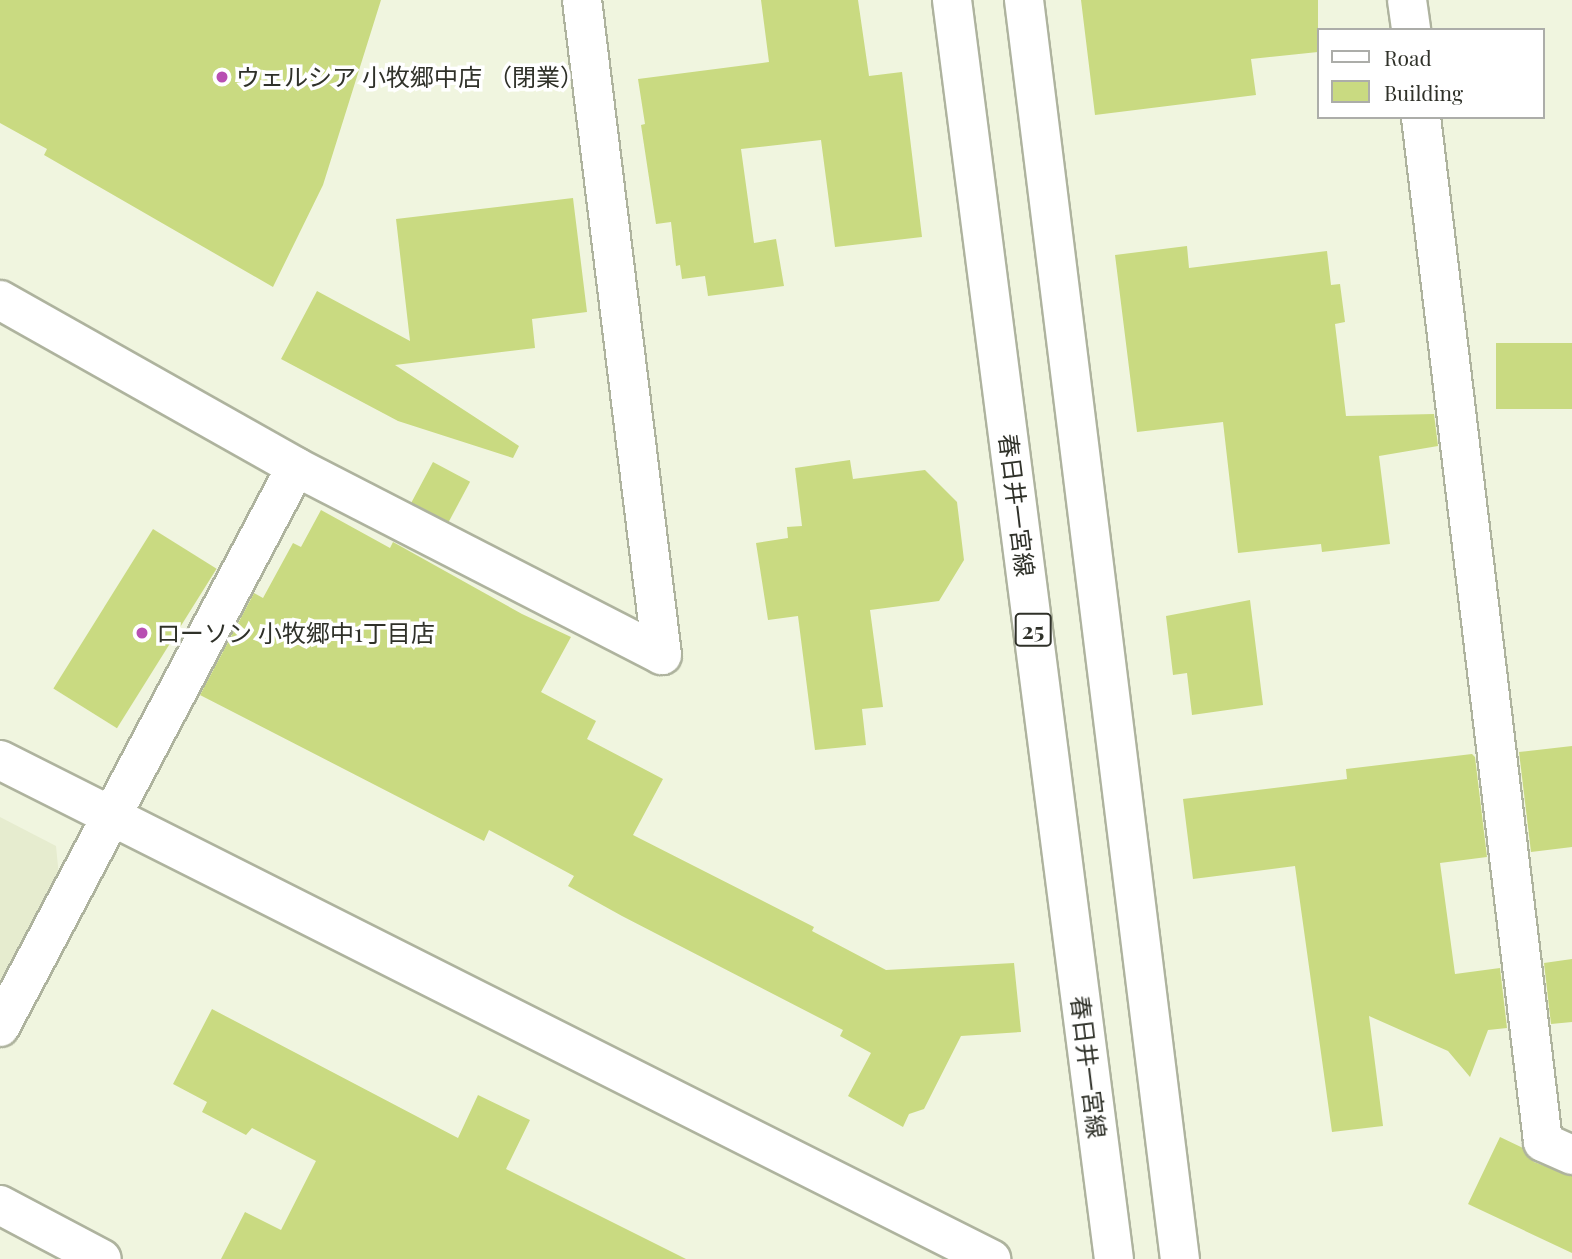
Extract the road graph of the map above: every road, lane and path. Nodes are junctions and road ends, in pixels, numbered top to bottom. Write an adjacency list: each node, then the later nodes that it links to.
1 (582, 0): 8 (street)
2 (952, 0): 16 (street, 春日井一宮線 / 25)
3 (1024, 0): 17 (street)
4 (1407, 0): 5 (street)
5 (1411, 28)
6 (1421, 119): 12 (street)
7 (0, 300): 8 (street)
8 (296, 467): 10 (street)
9 (0, 760): 10 (street)
10 (111, 818): 11 (street); 15 (street)
11 (0, 1027)
12 (1572, 1155)
13 (0, 1205): 14 (street)
14 (102, 1259)
15 (991, 1259)
16 (1114, 1259)
17 (1180, 1259)

